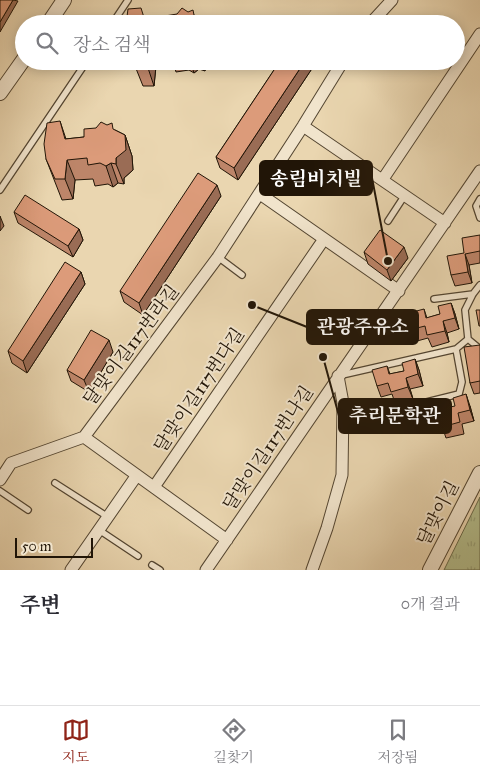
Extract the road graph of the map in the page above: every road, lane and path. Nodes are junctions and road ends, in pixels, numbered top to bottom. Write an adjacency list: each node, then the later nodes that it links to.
1 (64, 0): 4 (street)
2 (128, 0): 5 (lane)
3 (392, 0): 6 (street)
4 (54, 15)
5 (118, 15)
6 (378, 15)
7 (480, 34): 8 (street)
8 (465, 57)
9 (16, 70): 13 (street)
10 (81, 70): 17 (lane)
11 (337, 70): 14 (street, 달맞이길117번라길)
12 (456, 70): 16 (street)
13 (0, 93)
14 (304, 126): 16 (street); 18 (street, 달맞이길117번라길)
15 (480, 171): 23 (street, 달맞이길117번나길)
16 (383, 180): 19 (street)
17 (0, 190)
18 (260, 194): 24 (street); 25 (street, 달맞이길117번라길)
19 (405, 195): 22 (lane); 23 (street)
20 (480, 199): 21 (lane)
21 (480, 218)
22 (388, 221)
23 (445, 222): 28 (street, 달맞이길117번나길)
24 (324, 239): 28 (street); 41 (street, 달맞이길117번다길)
25 (218, 257): 26 (lane); 36 (street, 달맞이길117번라길)
26 (242, 275)
27 (480, 285): 29 (lane)
28 (399, 291): 34 (street, 달맞이길117번나길)
29 (473, 294): 30 (lane); 31 (lane)
30 (434, 299)
31 (468, 339): 32 (lane); 33 (lane)
32 (456, 349): 34 (lane); 35 (lane)
33 (480, 349)
34 (338, 376): 46 (street, 달맞이길117번나길); 52 (street)
35 (382, 413)
36 (84, 437): 38 (street); 39 (street)
37 (480, 473): 53 (street, 달맞이길)
38 (137, 475): 41 (street); 44 (street)
39 (0, 480)
40 (55, 483): 44 (lane)
41 (154, 487): 46 (street)
42 (0, 491): 43 (lane)
43 (28, 510)
44 (108, 517): 45 (street)
45 (99, 530): 47 (lane); 49 (street)
46 (226, 540): 51 (street, 달맞이길117번나길)
47 (138, 556)
48 (152, 565): 50 (lane)
49 (71, 570)
50 (160, 570)
51 (206, 570)
52 (312, 570)
53 (430, 570)

